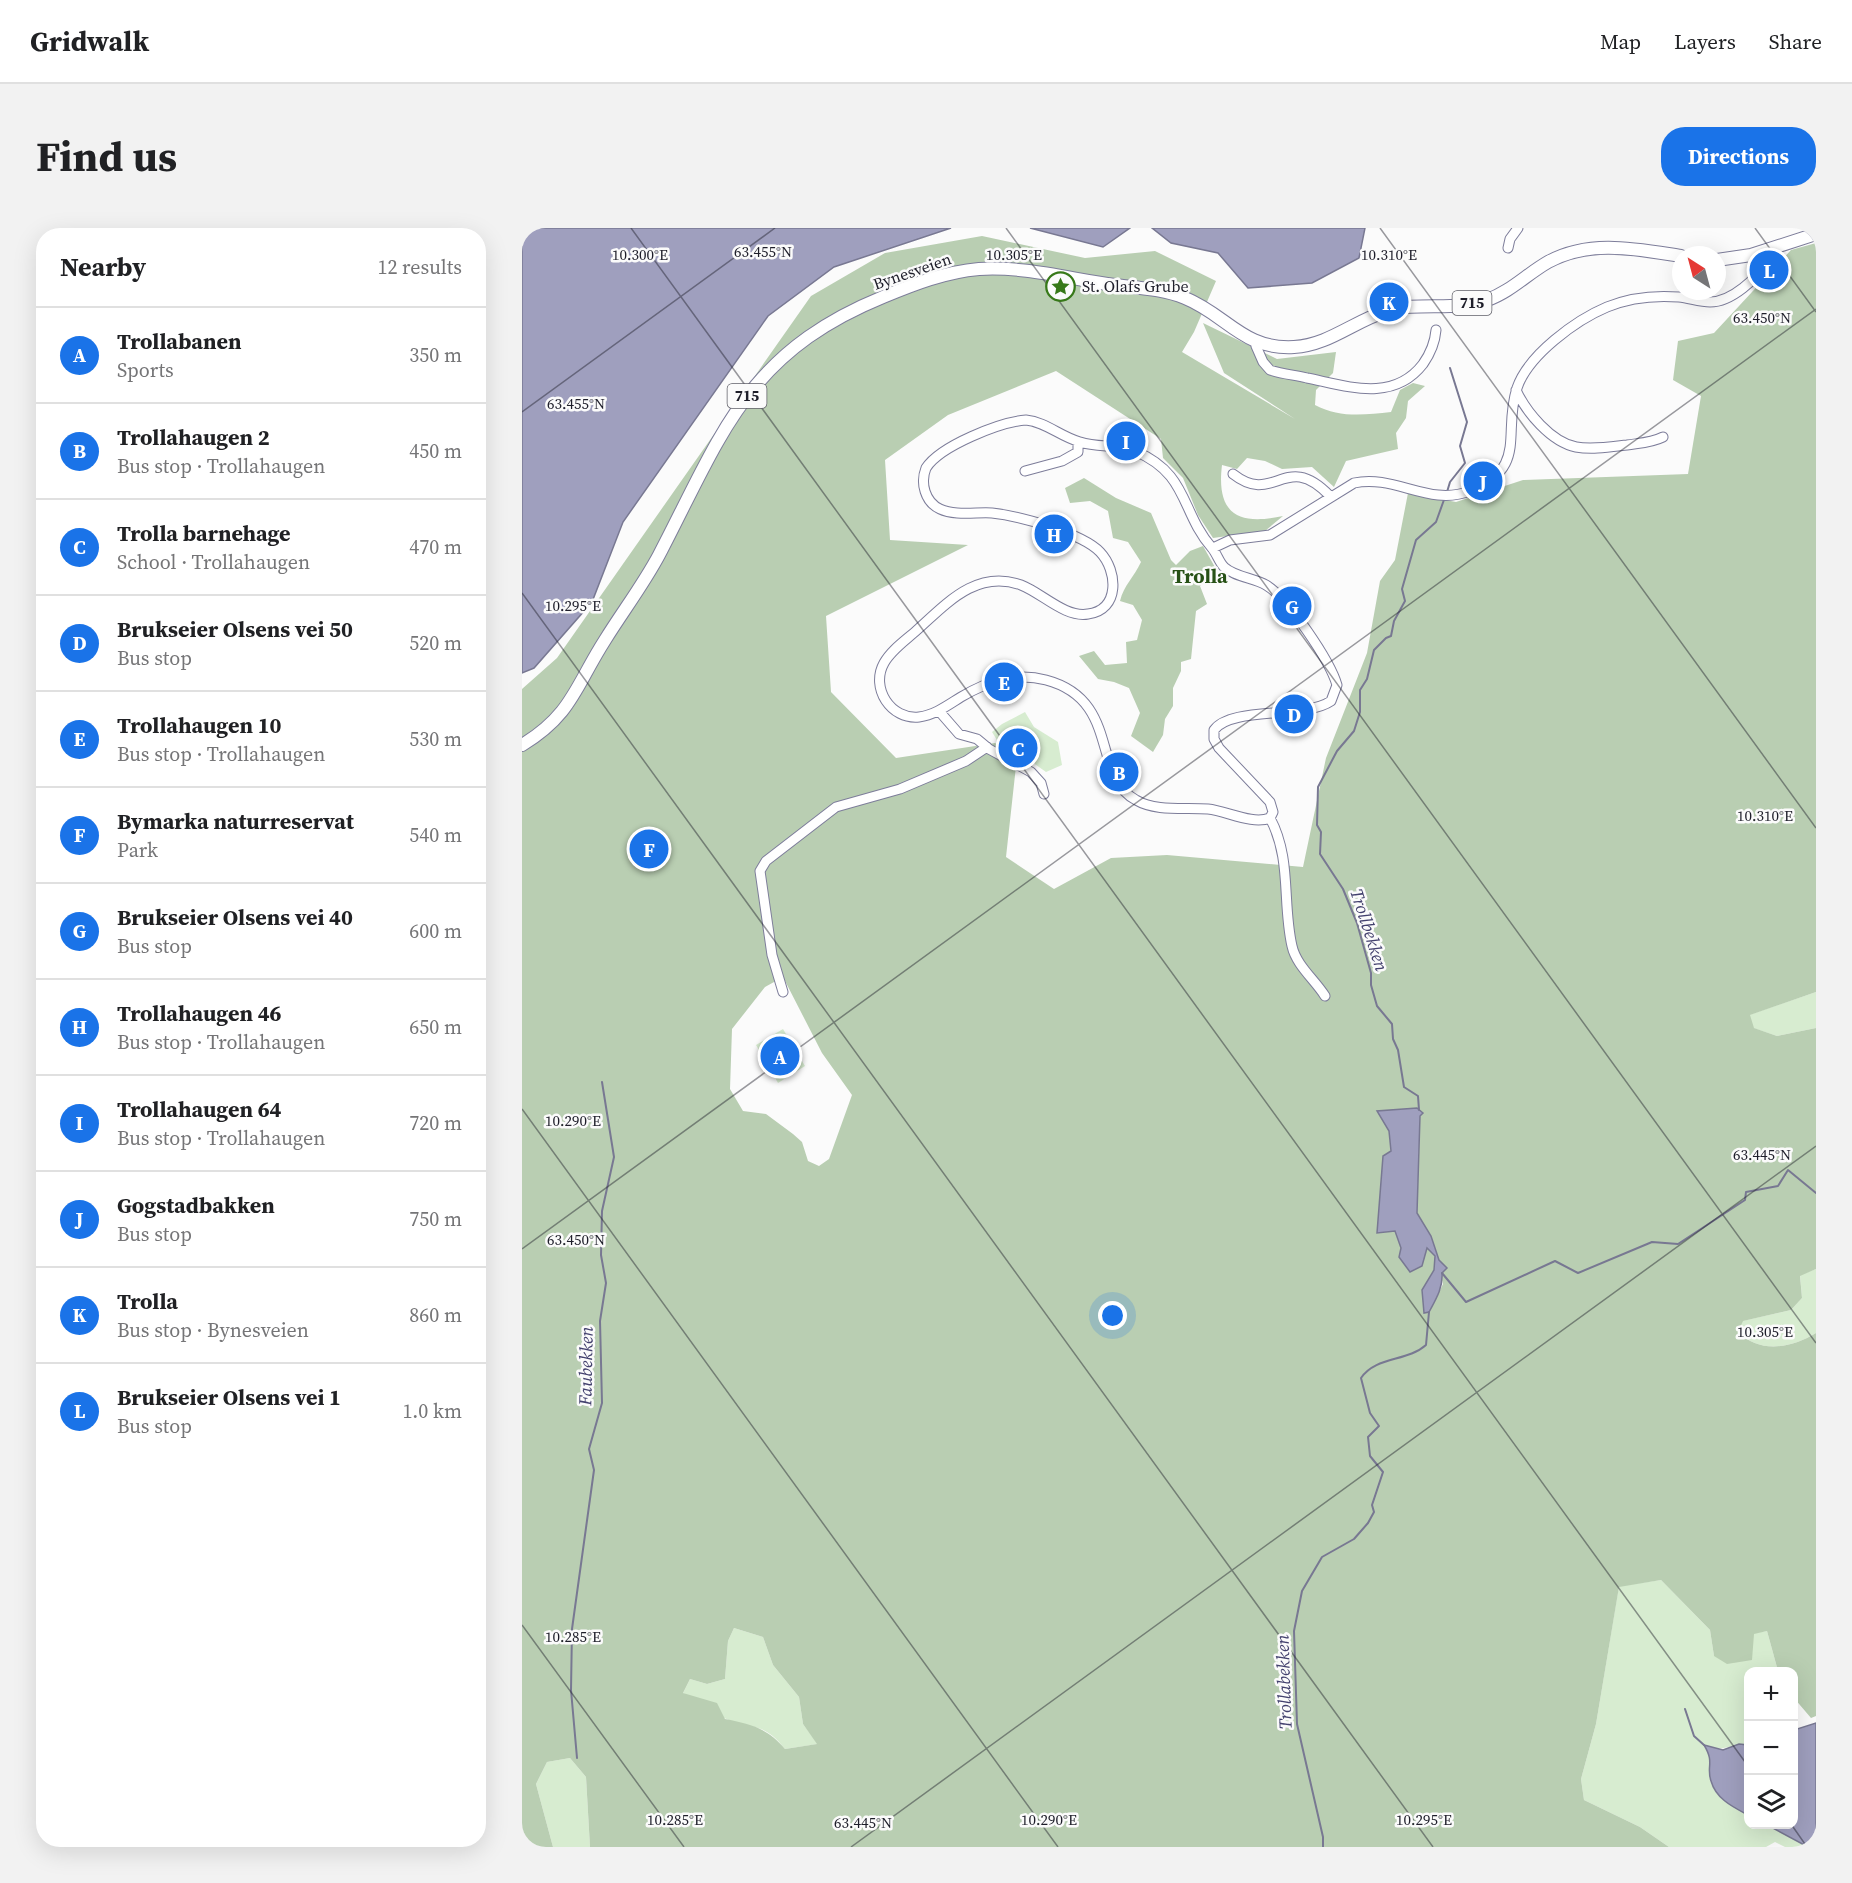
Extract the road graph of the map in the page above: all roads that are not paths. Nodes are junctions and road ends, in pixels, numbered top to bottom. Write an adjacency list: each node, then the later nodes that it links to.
1 (1518, 228): 3 (street)
2 (1816, 234): 4 (main road)
3 (1508, 248)
4 (1767, 250): 6 (main road); 9 (street)
5 (1672, 255): 8 (main road, Bynesveien / 715)
6 (1726, 259)
7 (1436, 330): 8 (street)
8 (1257, 342): 17 (main road, Bynesveien / 715)
9 (1516, 390): 10 (street); 14 (street)
10 (1663, 436)
11 (1078, 442): 12 (street); 15 (street); 16 (street)
12 (1025, 471)
13 (1233, 474): 14 (street)
14 (1330, 496): 15 (street)
15 (1213, 548): 20 (street)
16 (939, 711): 18 (street); 20 (street)
17 (522, 745)
18 (987, 747): 19 (street); 21 (street)
19 (1044, 794)
20 (1270, 818): 22 (street)
21 (783, 992)
22 (1325, 996)

